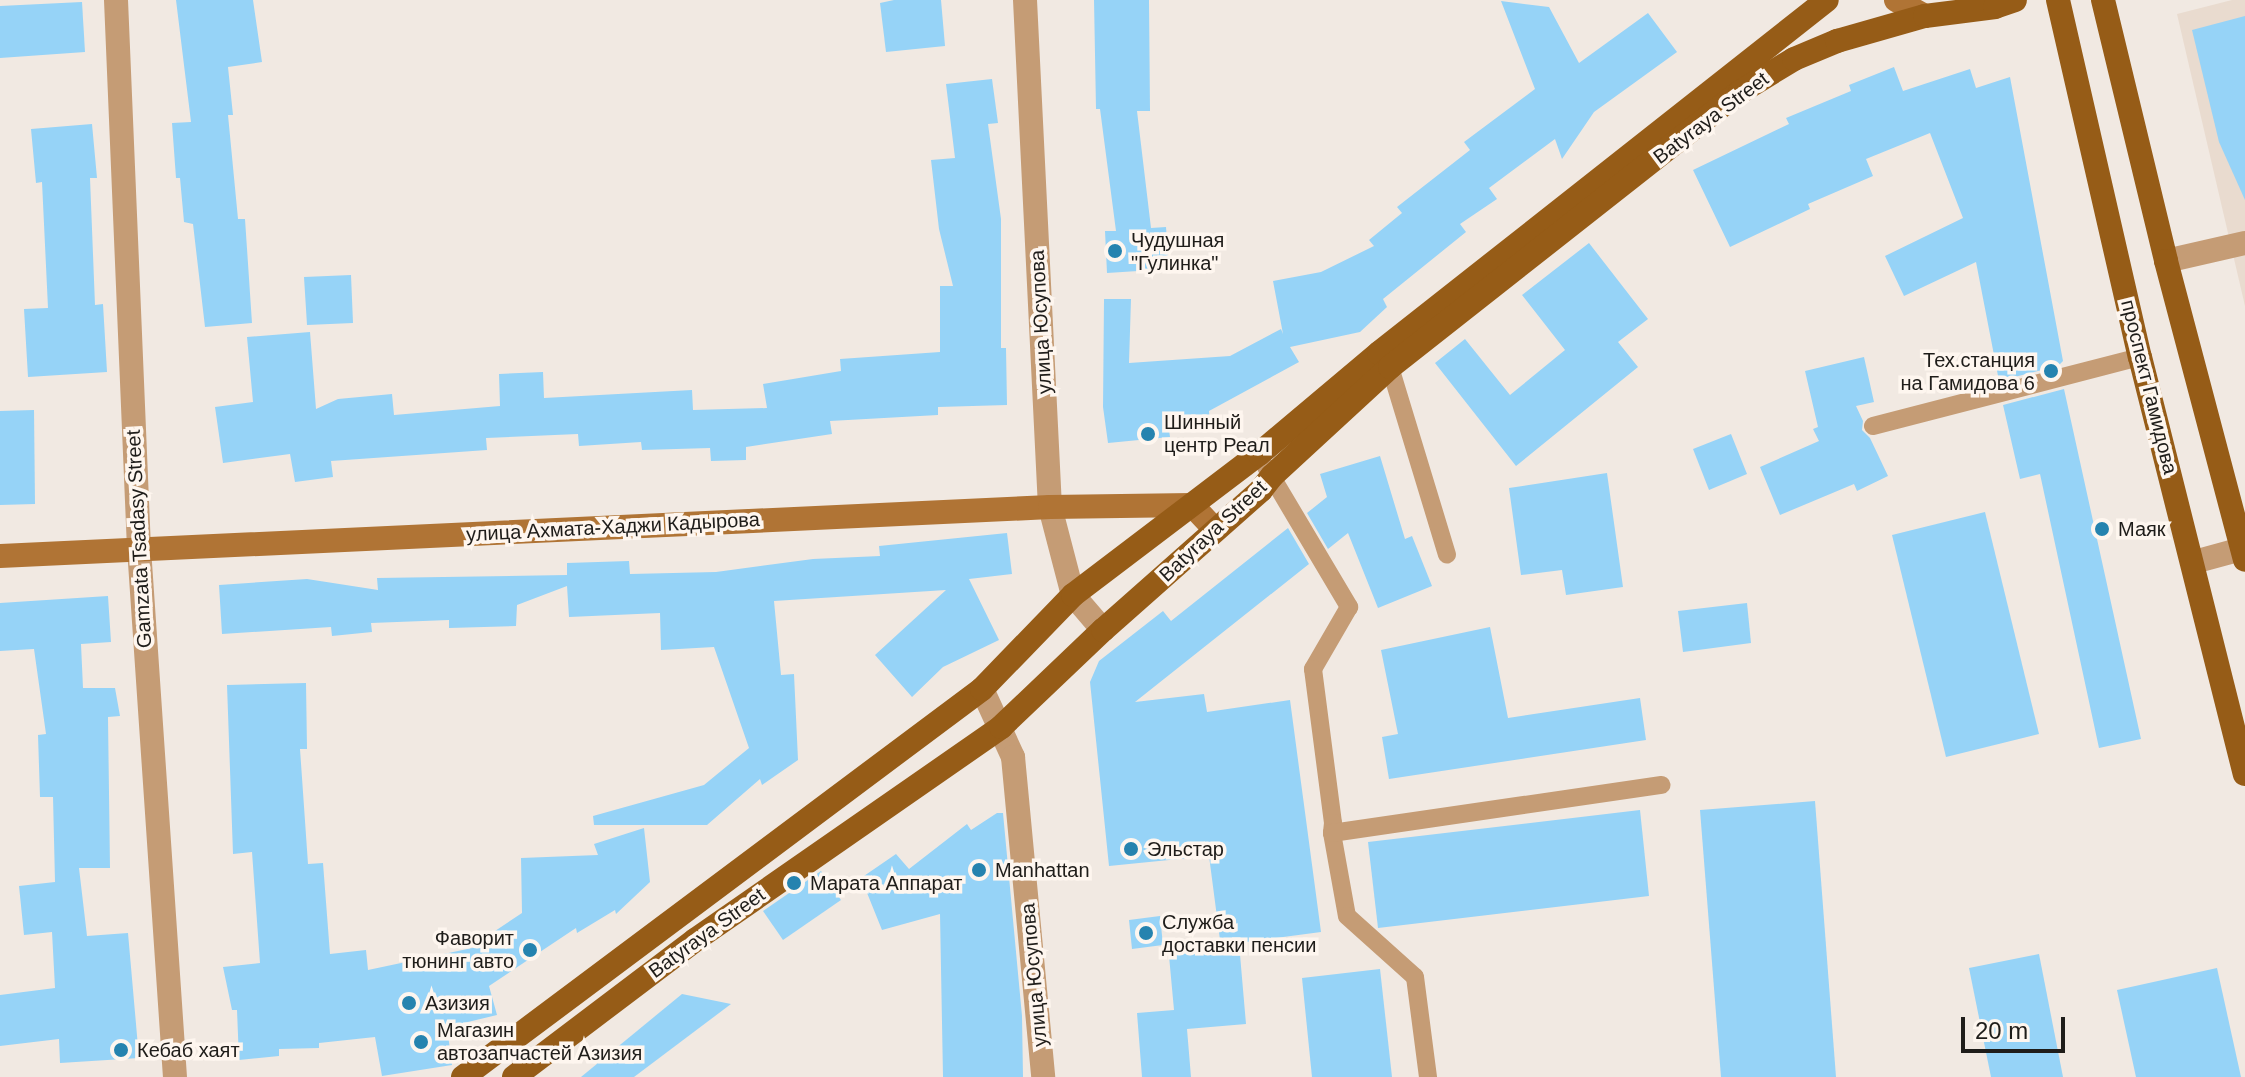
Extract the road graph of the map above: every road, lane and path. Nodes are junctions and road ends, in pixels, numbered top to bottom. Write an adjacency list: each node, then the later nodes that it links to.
1 (116, 0): 19 (street, Gamzata Tsadasy Street)
2 (1025, 0): 17 (street, улица Юсупова)
3 (1896, 0): 8 (main road)
4 (2015, 0): 8 (main road, Batyraya Street)
5 (2058, 0): 11 (main road, проспект Гамидова)
6 (2103, 0): 10 (main road)
7 (1820, 6): 12 (main road, Batyraya Street)
8 (1925, 16): 12 (main road, Batyraya Street)
9 (2245, 243): 10 (street)
10 (2166, 261): 20 (main road)
11 (2140, 357): 13 (lane); 23 (main road, проспект Гамидова)
12 (1384, 360): 14 (main road, Batyraya Street); 15 (main road, Batyraya Street); 21 (lane)
13 (1873, 426)
14 (1259, 454): 15 (lane); 16 (main road, Batyraya Street)
15 (1272, 476): 18 (main road, Batyraya Street); 30 (lane)
16 (1192, 505): 17 (main road, улица Ахмата-Хаджи Кадырова); 18 (main road); 24 (main road, Batyraya Street)
17 (1050, 507): 19 (main road, улица Ахмата-Хаджи Кадырова); 24 (street, улица Юсупова)
18 (1215, 530): 25 (main road, Batyraya Street)
19 (139, 548): 22 (main road, улица Ахмата-Хаджи Кадырова); 31 (street, Gamzata Tsadasy Street)
20 (2244, 554): 23 (street)
21 (1447, 555)
22 (0, 556)
23 (2194, 562): 28 (main road, проспект Гамидова)
24 (1073, 595): 25 (street, улица Юсупова); 26 (main road, Batyraya Street)
25 (1103, 630): 27 (main road, Batyraya Street)
26 (982, 689): 27 (street, улица Юсупова); 32 (main road, Batyraya Street)
27 (1001, 727): 33 (main road, Batyraya Street); 34 (street, улица Юсупова)
28 (2245, 774)
29 (1662, 785): 30 (lane)
30 (1332, 833): 35 (lane)
31 (175, 1077)
32 (463, 1077)
33 (514, 1077)
34 (1043, 1077)
35 (1428, 1077)

